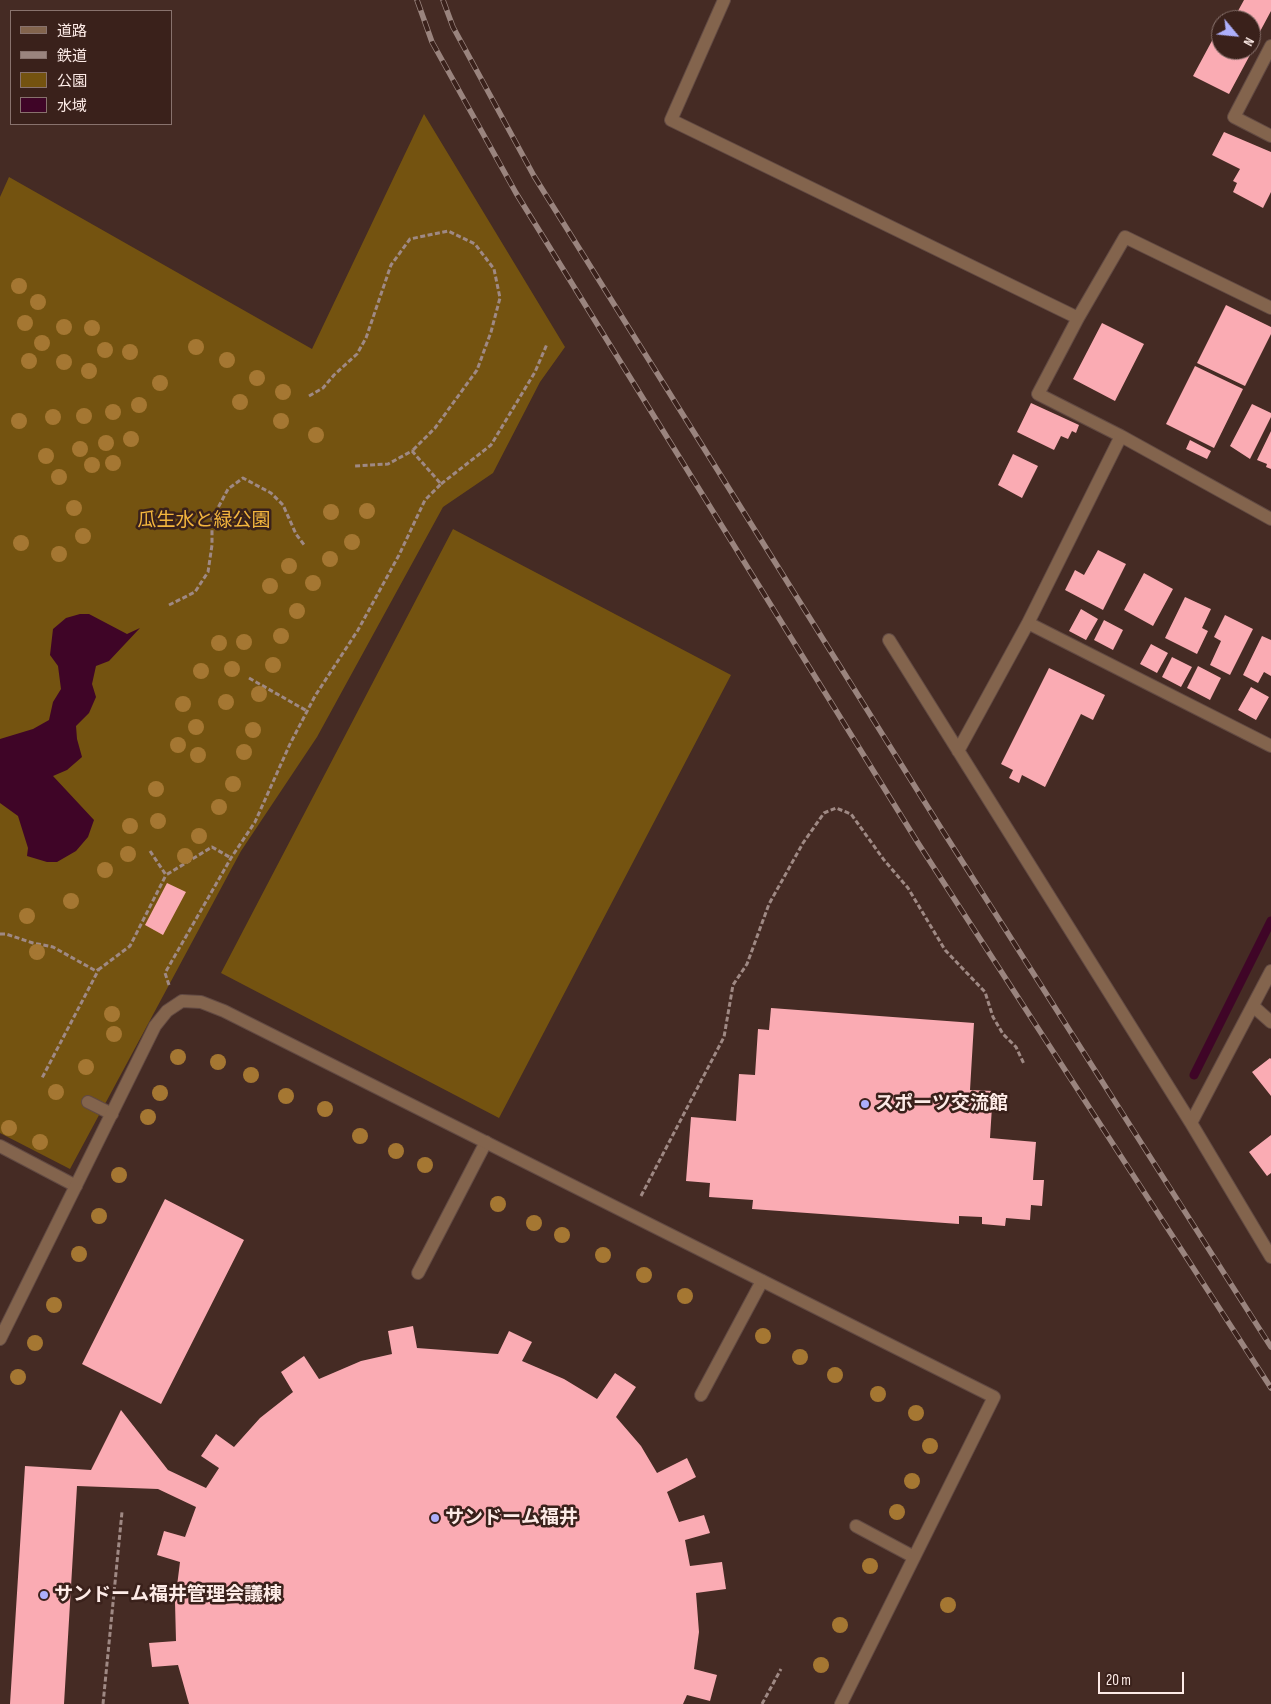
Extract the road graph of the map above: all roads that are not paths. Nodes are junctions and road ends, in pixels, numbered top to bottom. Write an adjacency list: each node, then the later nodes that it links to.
1 (724, 0): 5 (street)
2 (1271, 46): 3 (street)
3 (1271, 136)
4 (1271, 308): 5 (street)
5 (1078, 318): 6 (street)
6 (1121, 436): 7 (street); 8 (street)
7 (1271, 518)
8 (1028, 623): 10 (street); 11 (street)
9 (889, 640): 11 (street)
10 (1271, 746)
11 (958, 751): 17 (street)
12 (1271, 971): 13 (street)
13 (1253, 1006): 14 (street); 17 (street)
14 (1271, 1022)
15 (88, 1102): 16 (street)
16 (112, 1114): 18 (street); 20 (street)
17 (1191, 1122): 21 (street)
18 (486, 1142): 22 (street); 23 (street)
19 (0, 1146): 20 (street)
20 (76, 1186): 24 (street)
21 (1271, 1257)
22 (418, 1273)
23 (762, 1280): 25 (street); 27 (street)
24 (0, 1340)
25 (701, 1395)
26 (856, 1526): 27 (street)
27 (914, 1557): 28 (street)
28 (841, 1704)

